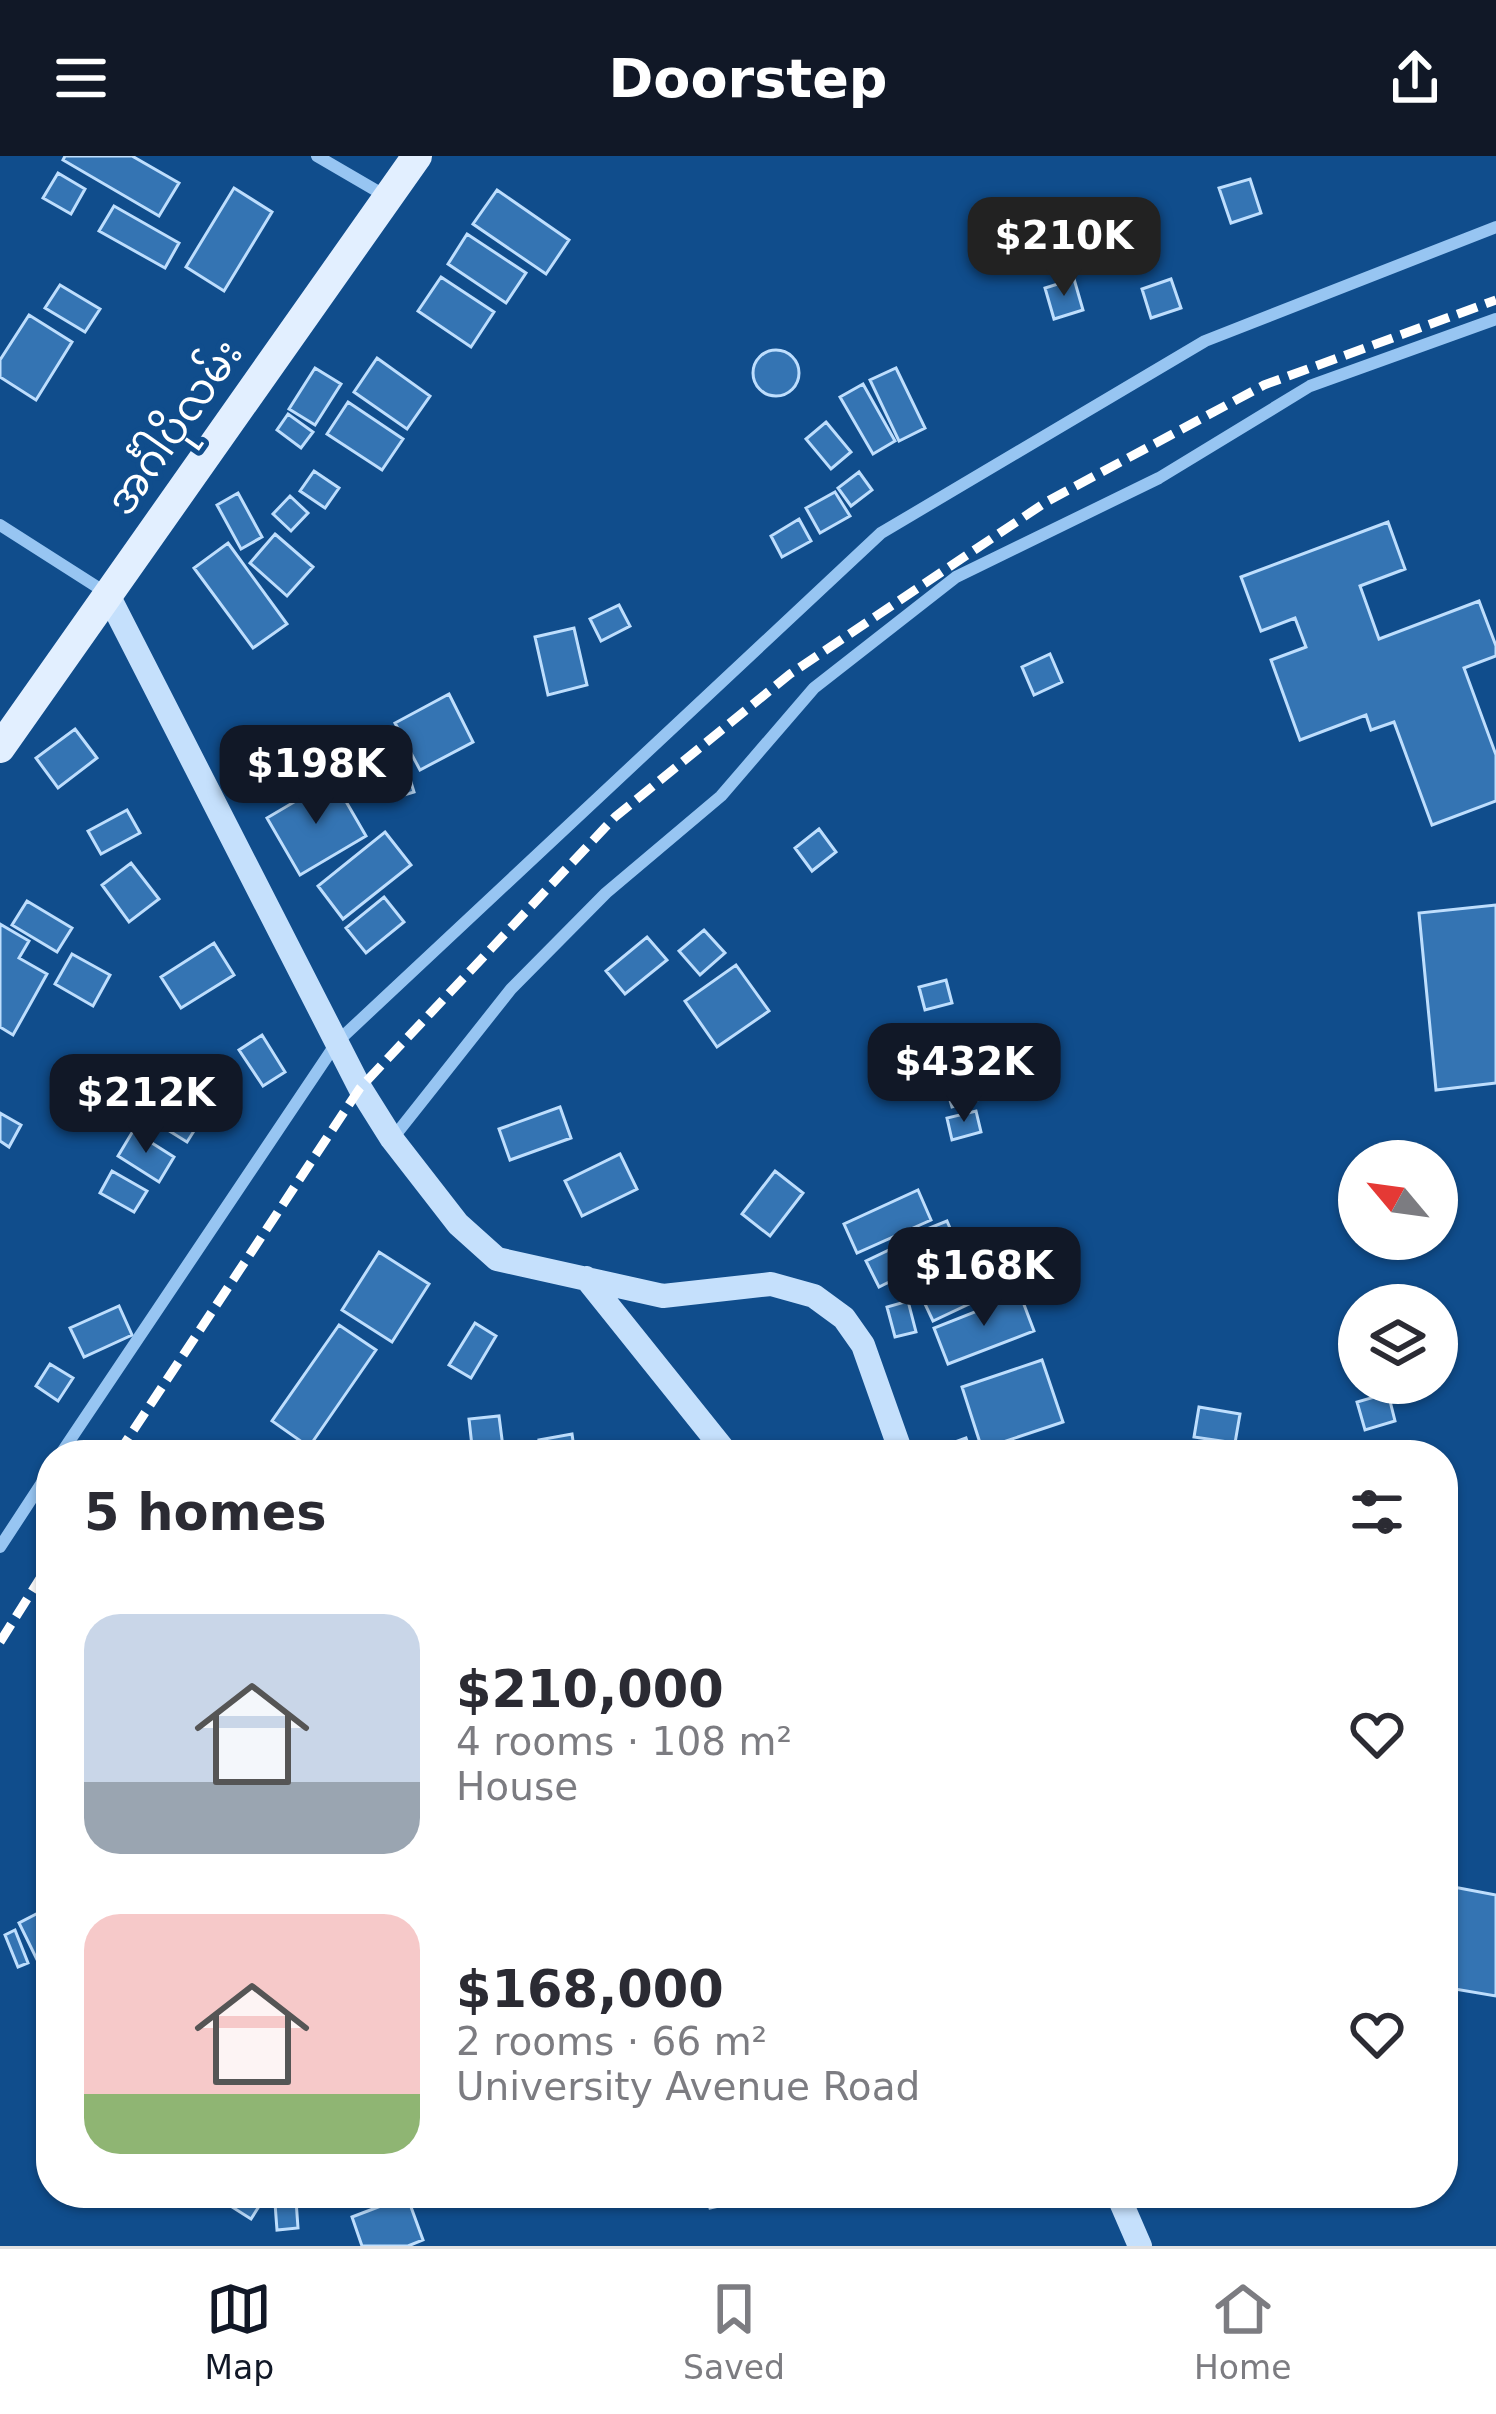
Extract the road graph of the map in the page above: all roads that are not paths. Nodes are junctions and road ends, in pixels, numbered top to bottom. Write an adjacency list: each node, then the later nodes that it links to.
1 (317, 156): 3 (street)
2 (417, 156): 3 (main road, အင်္ဂါပိုလမ်း)
3 (389, 198): 7 (main road, အင်္ဂါပိုလမ်း)
4 (1496, 227): 9 (street)
5 (1496, 319): 10 (street)
6 (0, 525): 7 (street)
7 (107, 593): 8 (main road, အင်္ဂါပိုလမ်း); 9 (main road)
8 (0, 748)
9 (337, 1042): 10 (main road); 12 (street)
10 (392, 1139): 11 (main road)
11 (586, 1278): 13 (main road); 14 (main road)
12 (70, 1440)
13 (716, 1440)
14 (897, 1440)
15 (36, 1492): 16 (street)
16 (0, 1547)
17 (1124, 2208): 18 (main road)
18 (1140, 2246)

